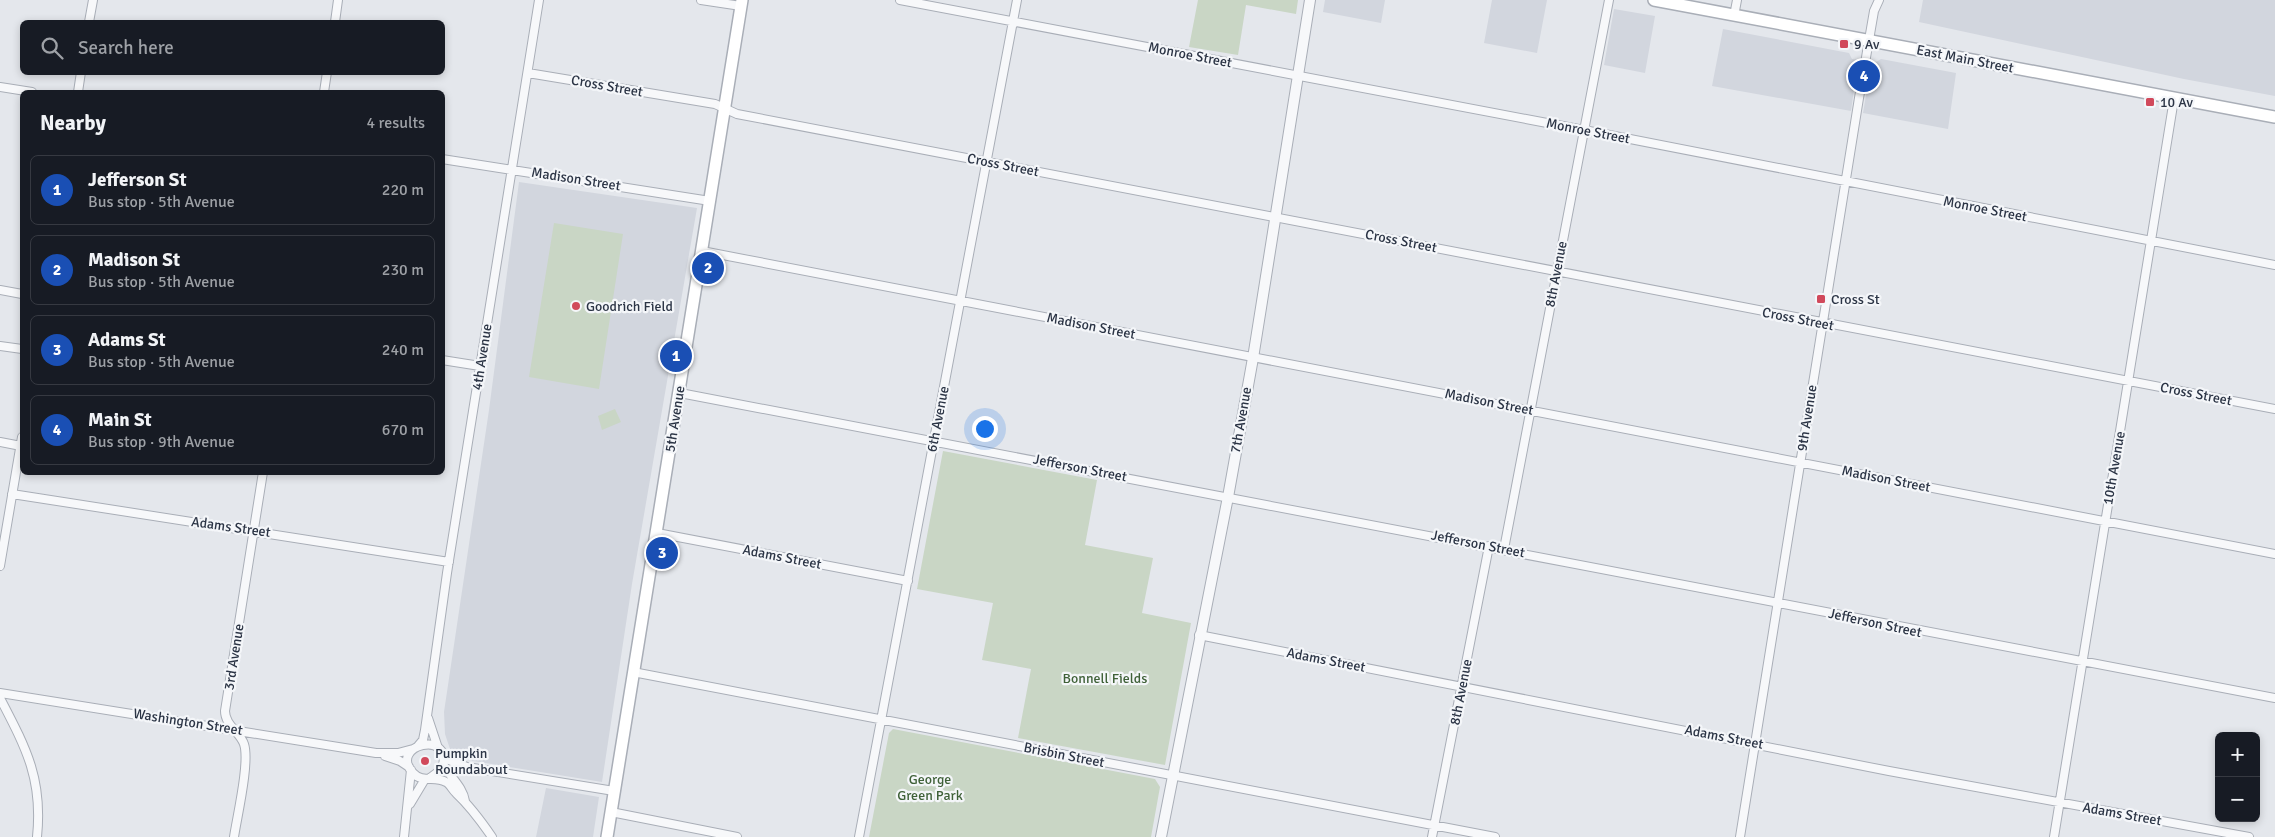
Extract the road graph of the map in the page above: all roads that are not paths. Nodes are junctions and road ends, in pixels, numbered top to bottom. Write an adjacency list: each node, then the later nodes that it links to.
1 (93, 0): 14 (street)
2 (338, 0): 15 (street)
3 (539, 0): 18 (street, 4th Avenue)
4 (701, 0): 12 (street)
5 (900, 0): 16 (street, Monroe Street)
6 (1017, 0): 16 (street, 6th Avenue)
7 (1310, 0): 21 (street, 7th Avenue)
8 (1609, 0): 29 (street, 8th Avenue)
9 (1654, 0): 13 (main road, East Main Street)
10 (1737, 0): 13 (street)
11 (1879, 0): 17 (street, 9th Avenue)
12 (742, 3): 27 (main road, 5th Avenue)
13 (1734, 16): 17 (main road, East Main Street)
14 (89, 20)
15 (334, 20)
16 (1013, 21): 21 (street, Monroe Street); 31 (street, 6th Avenue)
17 (1869, 41): 26 (main road, East Main Street); 33 (street, 9th Avenue)
18 (528, 73): 27 (street, Cross Street); 32 (street, 4th Avenue)
19 (81, 75): 24 (street)
20 (327, 75): 25 (street)
21 (1298, 76): 29 (street, Monroe Street); 35 (street, 7th Avenue)
22 (0, 87): 23 (street)
23 (20, 90)
24 (78, 90)
25 (324, 90)
26 (2174, 99): 28 (main road, East Main Street); 36 (street, 10th Avenue)
27 (725, 108): 31 (street, Cross Street); 34 (main road, 5th Avenue)
28 (2275, 117)
29 (1584, 130): 33 (street, Monroe Street); 39 (street, 8th Avenue)
30 (445, 158): 32 (street, Madison Street)
31 (987, 162): 35 (street, Cross Street); 42 (street, 6th Avenue)
32 (512, 169): 34 (street, Madison Street); 48 (street, 4th Avenue)
33 (1846, 181): 36 (street, Monroe Street); 43 (street, 9th Avenue)
34 (710, 201): 37 (main road, 5th Avenue)
35 (1275, 218): 39 (street, Cross Street); 46 (street, 7th Avenue)
36 (2151, 241): 38 (street, Monroe Street); 49 (street, 10th Avenue)
37 (702, 251): 42 (street, Madison Street); 50 (main road, 5th Avenue)
38 (2275, 265)
39 (1557, 271): 43 (street, Cross Street); 51 (street, 8th Avenue)
40 (0, 290): 41 (street)
41 (20, 294)
42 (961, 301): 46 (street, Madison Street); 53 (street, 6th Avenue)
43 (1823, 324): 49 (street, Cross Street); 57 (street, 9th Avenue)
44 (0, 346): 45 (street)
45 (20, 349)
46 (1253, 358): 51 (street, Madison Street); 60 (street, 7th Avenue)
47 (445, 360): 48 (street)
48 (480, 366): 67 (street, 4th Avenue)
49 (2129, 381): 52 (street, Cross Street); 61 (street, 10th Avenue)
50 (680, 393): 53 (street, Jefferson Street); 63 (main road, 5th Avenue)
51 (1530, 409): 57 (street, Madison Street); 65 (street, 8th Avenue)
52 (2275, 409)
53 (934, 440): 60 (street, Jefferson Street); 69 (street, 6th Avenue)
54 (20, 441): 55 (street)
55 (0, 442)
56 (20, 452): 59 (street)
57 (1800, 462): 61 (street, Madison Street); 70 (street, 9th Avenue)
58 (262, 475): 62 (street, 3rd Avenue)
59 (12, 494): 62 (street, Adams Street); 68 (street)
60 (1228, 497): 64 (street, Jefferson Street); 71 (street, 7th Avenue)
61 (2105, 523): 66 (street, Madison Street); 72 (street, 10th Avenue)
62 (253, 530): 67 (street, Adams Street); 80 (street, 3rd Avenue)
63 (657, 532): 69 (street, Adams Street); 73 (main road, 5th Avenue)
64 (1489, 546): 65 (street, Jefferson Street); 74 (street, 8th Avenue)
65 (1504, 549): 70 (street, Jefferson Street)
66 (2275, 554)
67 (449, 562): 78 (street, 4th Avenue)
68 (0, 566)
69 (908, 581): 79 (street, 6th Avenue)
70 (1778, 603): 72 (street, Jefferson Street); 81 (street, 9th Avenue)
71 (1199, 635): 74 (street, Adams Street); 87 (street, 7th Avenue)
72 (2082, 662): 77 (street, Jefferson Street); 91 (street, 10th Avenue)
73 (633, 672): 79 (street, Brisbin Street); 89 (main road, 5th Avenue)
74 (1463, 687): 81 (street, Adams Street); 94 (street, 8th Avenue)
75 (0, 692): 80 (street, Washington Street)
76 (0, 698): 95 (street)
77 (2275, 698)
78 (427, 714): 82 (street, 4th Avenue); 84 (street, 4th Avenue)
79 (882, 720): 87 (street, Brisbin Street); 101 (street, 6th Avenue)
80 (234, 730): 83 (street, Washington Street); 96 (street, 3rd Avenue)
81 (1755, 743): 91 (street, Adams Street); 105 (street, 9th Avenue)
82 (416, 747): 83 (street, Washington Street); 84 (street); 86 (street)
83 (376, 752): 86 (street, Washington Street)
84 (440, 752): 85 (street); 89 (street)
85 (444, 764): 88 (street); 90 (street)
86 (410, 769): 88 (street); 92 (street)
87 (1172, 775): 94 (street, Brisbin Street); 102 (street, 7th Avenue)
88 (428, 778): 90 (street); 92 (street)
89 (614, 791): 93 (main road, 5th Avenue)
90 (465, 801): 98 (street)
91 (2059, 802): 106 (street, 10th Avenue); 107 (street, Adams Street)
92 (408, 808): 97 (street)
93 (611, 812): 99 (main road, 5th Avenue); 100 (street)
94 (1434, 826): 103 (street, 8th Avenue); 104 (street, Brisbin Street)
95 (38, 837)
96 (234, 837)
97 (404, 837)
98 (492, 837)
99 (607, 837)
100 (737, 837)
101 (859, 837)
102 (1161, 837)
103 (1432, 837)
104 (1495, 837)
105 (1740, 837)
106 (2054, 837)
107 (2249, 837)

